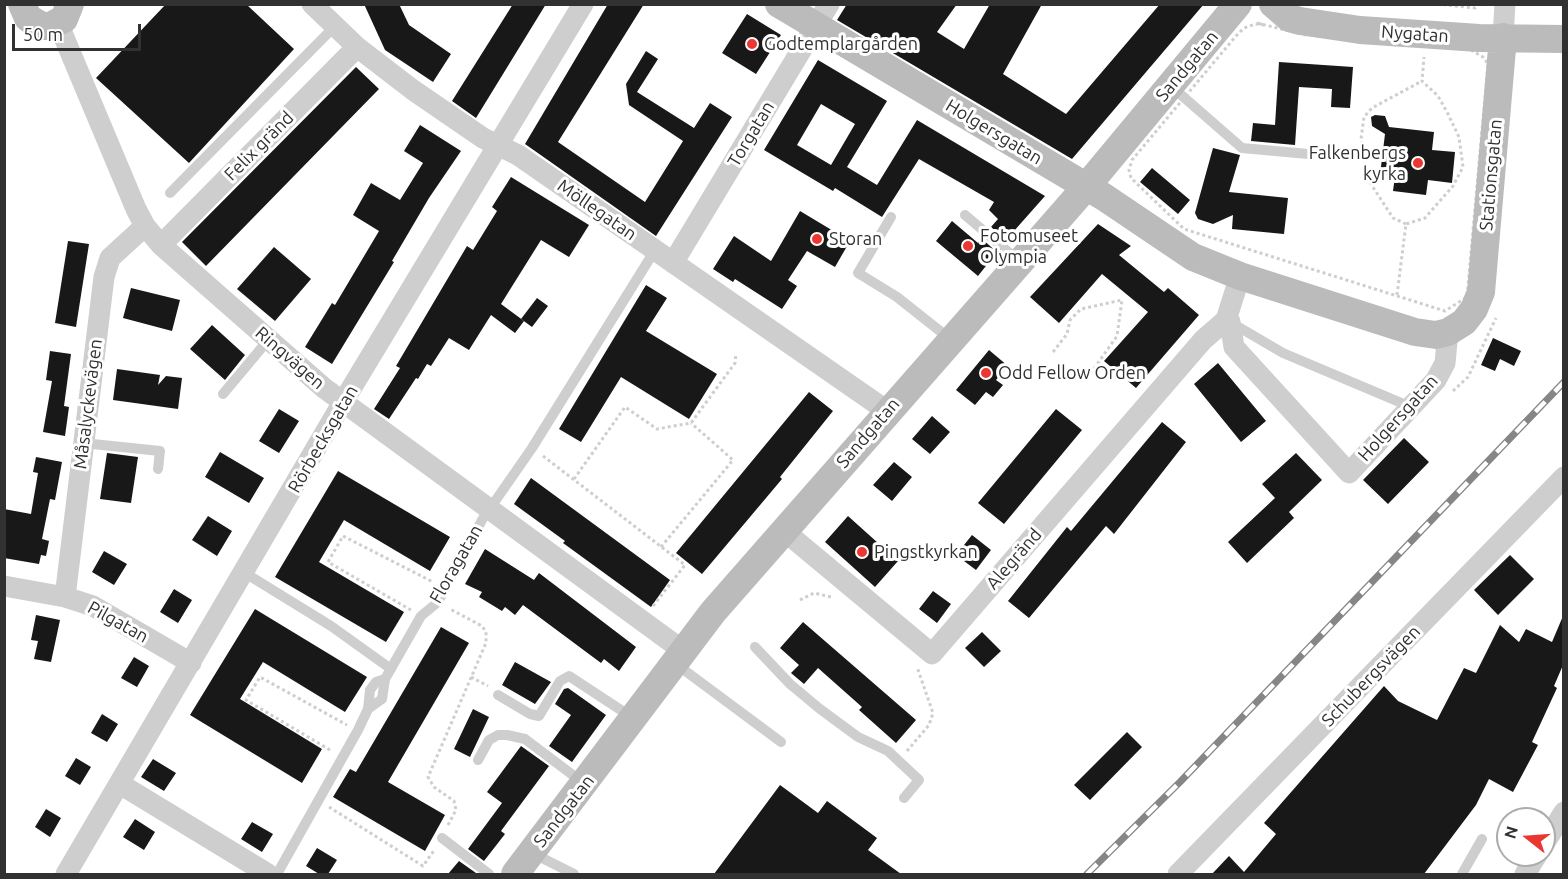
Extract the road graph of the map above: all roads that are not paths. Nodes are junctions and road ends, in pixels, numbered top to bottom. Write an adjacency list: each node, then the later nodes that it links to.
1 (312, 4): 9 (street, Möllegatan)
2 (583, 4): 14 (street, Rörbecksgatan)
3 (779, 4): 8 (main road, Holgersgatan)
4 (1505, 4): 10 (street, Stationsgatan)
5 (1256, 11): 10 (main road, Nygatan); 13 (main road, Sandgatan)
6 (17, 12): 7 (main road)
7 (64, 14): 20 (street, Ringvägen)
8 (822, 15): 16 (main road, Holgersgatan); 24 (street, Torgatan)
9 (334, 26): 12 (street, Möllegatan); 17 (lane)
10 (1503, 37): 11 (main road, Nygatan); 27 (main road, Stationsgatan)
11 (1563, 39)
12 (357, 47): 14 (street, Möllegatan); 21 (street, Felix gränd)
13 (1172, 86): 15 (lane); 16 (main road, Sandgatan)
14 (498, 144): 22 (street, Möllegatan); 31 (street, Rörbecksgatan)
15 (1308, 154)
16 (1086, 187): 23 (main road, Sandgatan); 25 (main road, Holgersgatan)
17 (170, 193)
18 (965, 215): 23 (lane)
19 (891, 217): 29 (lane)
20 (145, 226): 21 (street, Ringvägen); 34 (street, Måsalyckevägen)
21 (161, 245): 28 (street, Ringvägen)
22 (655, 250): 24 (street, Möllegatan); 37 (lane, Floragatan)
23 (1019, 261): 29 (main road, Sandgatan)
24 (673, 262): 33 (street, Möllegatan)
25 (1240, 276): 26 (street); 27 (main road, Holgersgatan)
26 (1228, 321): 32 (lane); 32 (street, Holgersgatan); 38 (street, Alegränd)
27 (1448, 332): 32 (street, Holgersgatan)
28 (269, 339): 30 (lane); 31 (street, Ringvägen)
29 (950, 339): 33 (main road, Sandgatan)
30 (223, 394)
31 (343, 402): 37 (street, Ringvägen); 39 (street, Rörbecksgatan)
32 (1411, 407)
33 (887, 411): 38 (main road, Sandgatan)
34 (83, 443): 35 (lane); 41 (street, Måsalyckevägen)
35 (158, 469)
36 (1563, 477): 62 (street, Schubergsvägen)
37 (489, 510): 43 (street, Ringvägen); 45 (lane, Floragatan)
38 (783, 530): 43 (main road, Sandgatan)
39 (245, 573): 44 (street, Rörbecksgatan); 45 (lane)
40 (4, 586): 41 (street, Pilgatan)
41 (65, 597): 44 (street, Pilgatan)
42 (755, 647): 52 (lane)
43 (678, 656): 47 (main road, Sandgatan); 48 (lane)
44 (191, 663): 50 (street, Rörbecksgatan)
45 (388, 674): 58 (lane, Floragatan)
46 (498, 695): 47 (lane)
47 (633, 718): 51 (main road, Sandgatan)
48 (781, 742)
49 (478, 760): 51 (lane)
50 (120, 784): 56 (street, Rörbecksgatan); 57 (street)
51 (585, 784): 55 (main road, Sandgatan)
52 (904, 798)
53 (442, 838): 59 (lane)
54 (1482, 839): 63 (lane)
55 (532, 852): 60 (main road, Sandgatan); 61 (lane)
56 (66, 874)
57 (267, 874)
58 (277, 874)
59 (489, 874)
60 (514, 874)
61 (574, 874)
62 (1178, 874)
63 (1462, 874)

